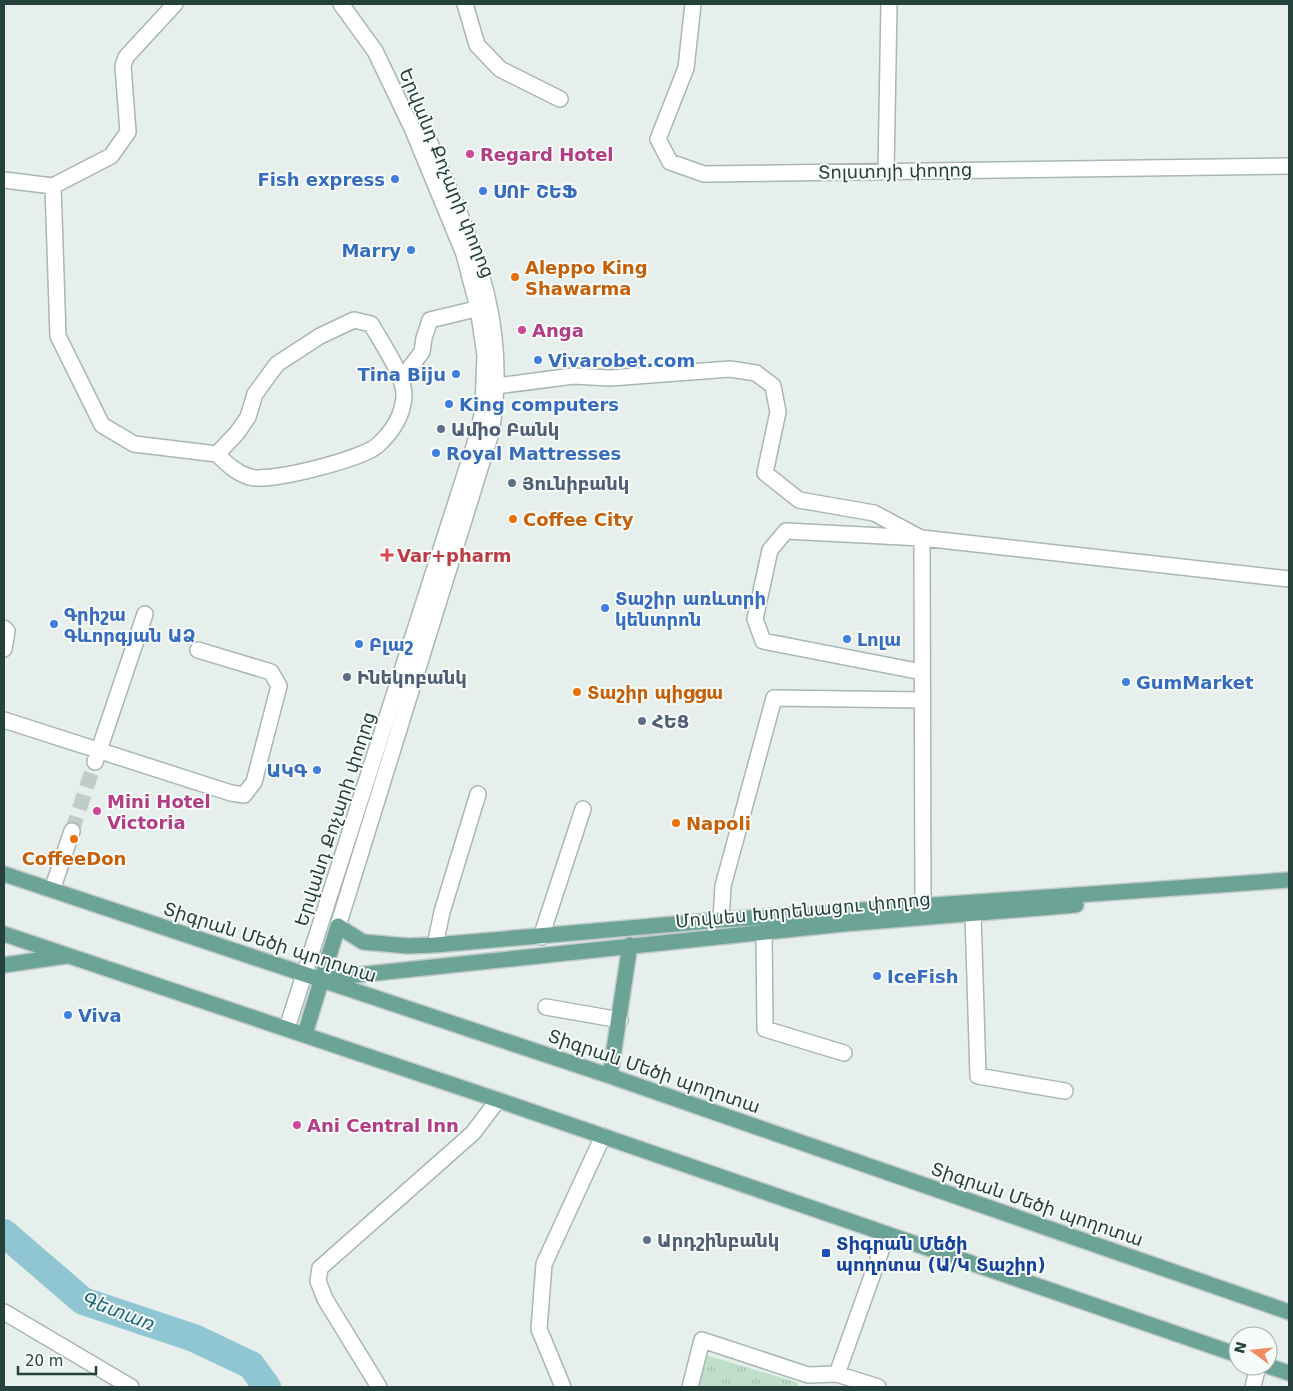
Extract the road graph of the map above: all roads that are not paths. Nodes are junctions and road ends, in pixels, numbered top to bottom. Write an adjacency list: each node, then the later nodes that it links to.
1 (175, 4): 11 (street)
2 (341, 4): 12 (street, Երվանդ Քոչարի փողոց)
3 (353, 4): 12 (street, Երվանդ Քոչարի փողոց)
4 (465, 4): 7 (street)
5 (693, 4): 9 (street, Տոլստոյի փողոց)
6 (889, 4): 9 (street)
7 (560, 99)
8 (1289, 166): 9 (street, Տոլստոյի փողոց)
9 (886, 171)
10 (4, 180): 11 (street)
11 (54, 186): 15 (street)
12 (484, 307): 13 (street); 14 (street, Երվանդ Քոչարի փողոց); 44 (street, Երվանդ Քոչարի փողոց)
13 (401, 379): 15 (street); 15 (street)
14 (497, 386): 16 (street); 36 (street, Երվանդ Քոչարի փողոց)
15 (217, 454)
16 (922, 538): 17 (street); 22 (street); 22 (street)
17 (1289, 579)
18 (145, 614): 25 (street)
19 (4, 628): 20 (street)
20 (4, 649)
21 (198, 650): 25 (street)
22 (922, 672): 23 (street)
23 (922, 700): 33 (street); 35 (street)
24 (4, 720): 25 (street)
25 (97, 756)
26 (478, 794): 40 (street)
27 (583, 809): 39 (street)
28 (72, 831): 32 (street)
29 (4, 874): 32 (main road, Տիգրան Մեծի պողոտա)
30 (1289, 880): 33 (main road, Մովսես Խորենացու փողոց)
31 (1289, 888): 34 (main road, Մովսես Խորենացու փողոց)
32 (52, 890): 44 (main road, Տիգրան Մեծի պողոտա)
33 (922, 911): 34 (main road, Մովսես Խորենացու փողոց); 35 (main road, Մովսես Խորենացու փողոց); 37 (main road, Մովսես Խորենացու փողոց)
34 (973, 914): 52 (street)
35 (721, 920): 39 (main road, Մովսես Խորենացու փողոց)
36 (338, 926): 40 (main road, Մովսես Խորենացու փողոց); 45 (main road, Երվանդ Քոչարի փողոց)
37 (764, 932): 41 (main road, Մովսես Խորենացու փողոց); 50 (street)
38 (4, 934): 42 (main road)
39 (541, 937): 40 (main road, Մովսես Խորենացու փողոց)
40 (435, 945)
41 (630, 945): 45 (main road, Մովսես Խորենացու փողոց); 47 (main road)
42 (70, 955): 43 (main road); 48 (main road)
43 (4, 965)
44 (306, 974): 45 (main road, Տիգրան Մեծի պողոտա); 48 (street, Երվանդ Քոչարի փողոց)
45 (322, 979): 49 (main road, Երվանդ Քոչարի փողոց); 51 (main road, Տիգրան Մեծի պողոտա)
46 (546, 1007): 47 (street)
47 (620, 1020): 51 (main road)
48 (287, 1028): 49 (main road)
49 (305, 1034): 53 (main road)
50 (844, 1054)
51 (610, 1076): 57 (main road, Տիգրան Մեծի պողոտա)
52 (1065, 1091)
53 (498, 1100): 54 (main road); 61 (street)
54 (603, 1136): 55 (main road); 62 (street)
55 (887, 1234): 58 (main road); 59 (street)
56 (4, 1312): 60 (street)
57 (1289, 1312)
58 (1228, 1352)
59 (837, 1374): 63 (street); 64 (street)
60 (131, 1387)
61 (379, 1387)
62 (563, 1387)
63 (690, 1387)
64 (878, 1387)

